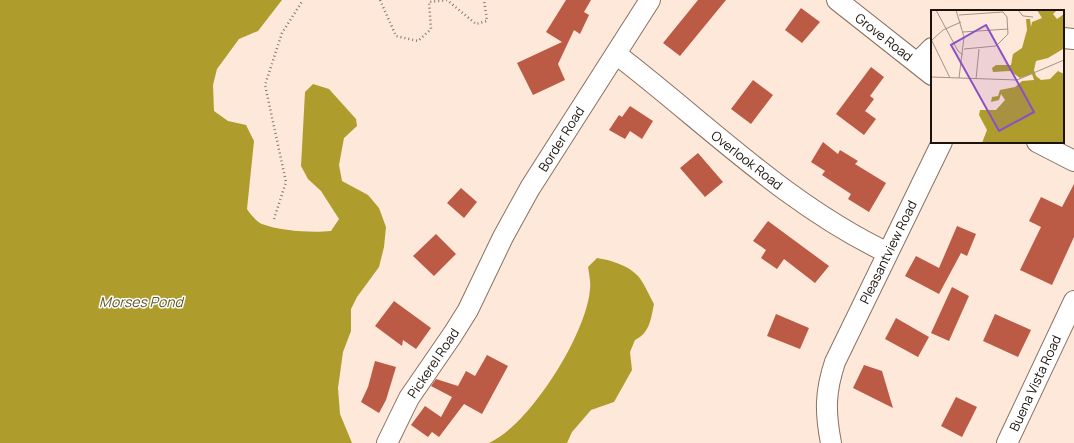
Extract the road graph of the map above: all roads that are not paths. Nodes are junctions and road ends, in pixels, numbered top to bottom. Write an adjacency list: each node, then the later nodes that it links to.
1 (650, 0): 6 (street, Border Road)
2 (837, 0): 7 (street, Grove Road)
3 (1064, 38): 4 (street)
4 (1074, 39)
5 (931, 51): 7 (street)
6 (616, 54): 11 (street, Overlook Road); 12 (street, Border Road)
7 (925, 69)
8 (942, 143): 11 (street, Pleasantview Road)
9 (1039, 143): 10 (street)
10 (1074, 161)
11 (888, 253): 15 (street, Pleasantview Road)
12 (481, 283): 14 (street, Pickerel Road)
13 (1074, 300): 16 (street, Buena Vista Road)
14 (387, 443)
15 (831, 443)
16 (1007, 443)

